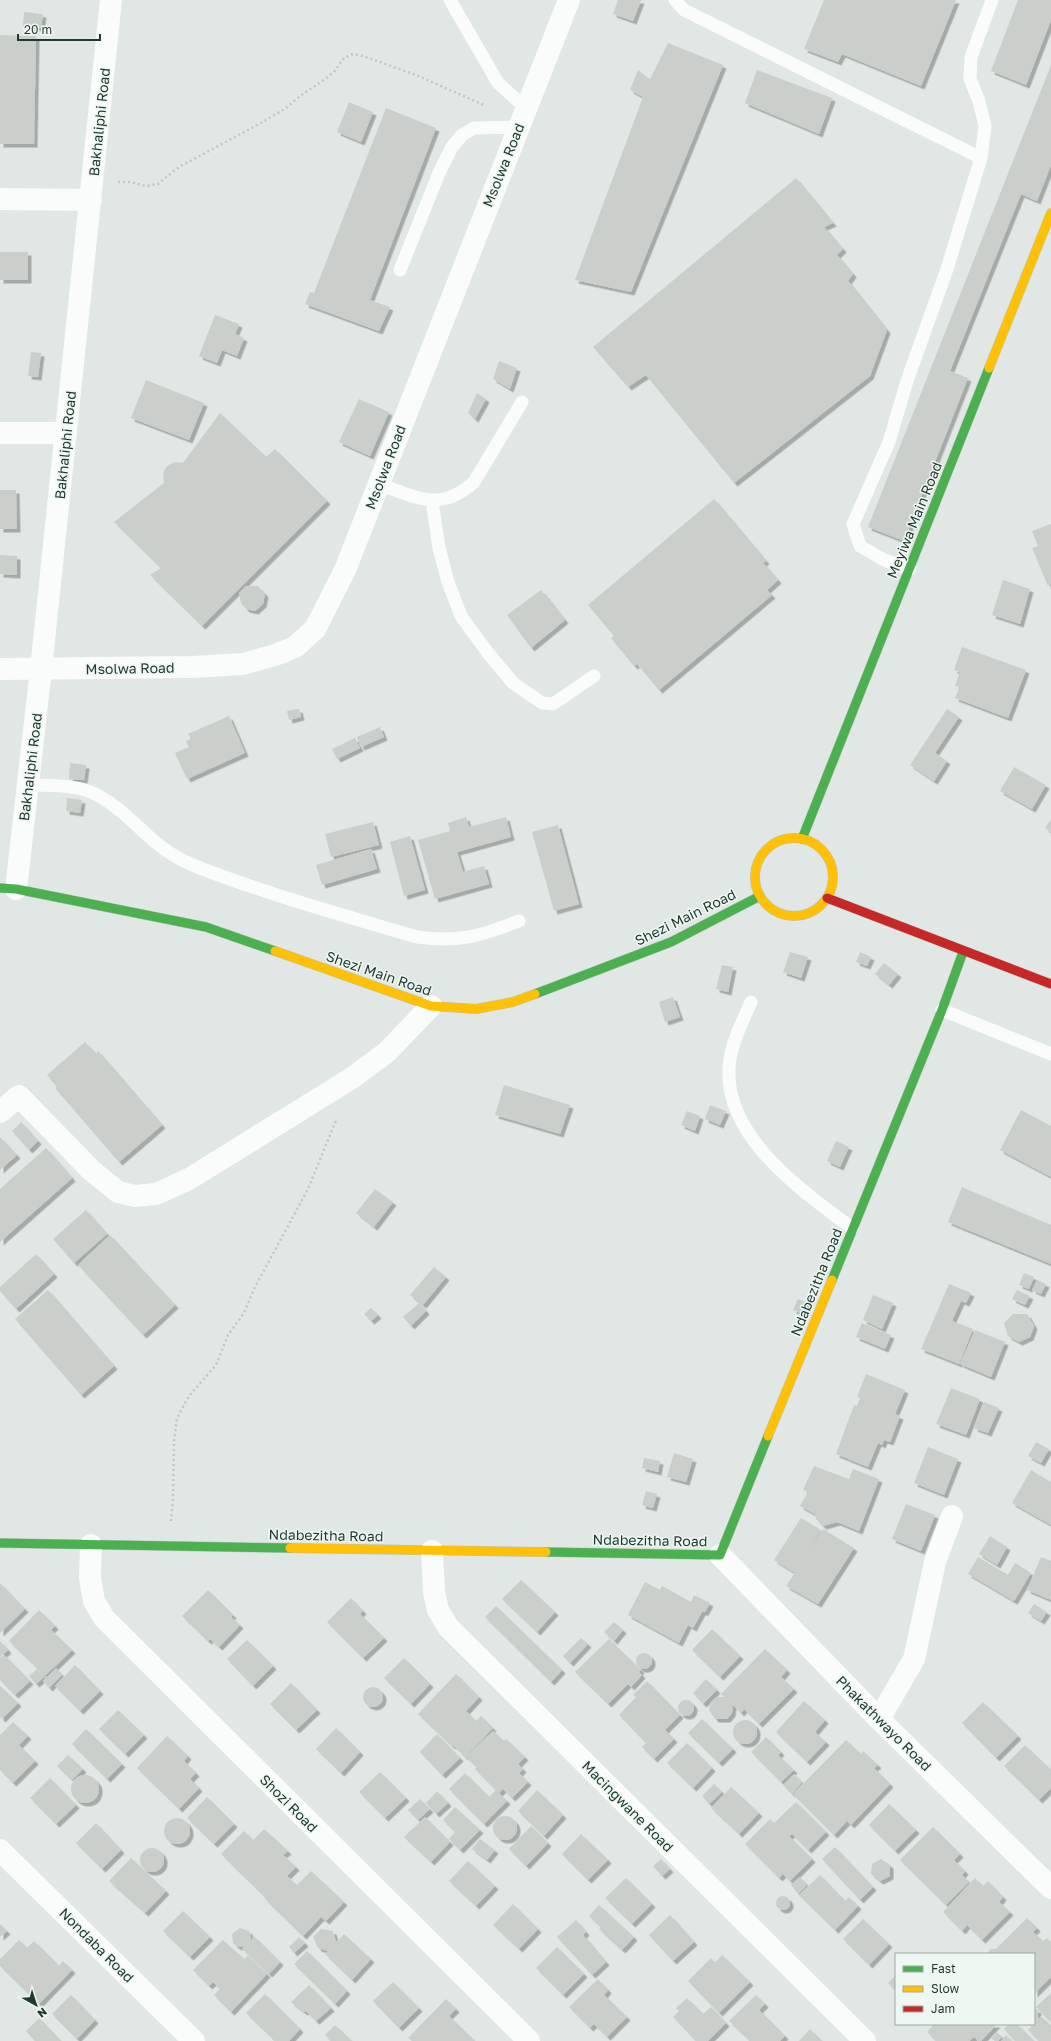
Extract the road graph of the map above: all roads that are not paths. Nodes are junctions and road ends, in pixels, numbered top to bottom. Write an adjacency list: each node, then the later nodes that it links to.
1 (111, 0): 8 (street, Bakhaliphi Road)
2 (450, 0): 6 (lane)
3 (569, 0): 6 (street, Msolwa Road)
4 (675, 0): 7 (lane)
5 (992, 0): 7 (lane)
6 (522, 118): 11 (lane); 15 (street, Msolwa Road)
7 (981, 158): 17 (lane)
8 (92, 190): 9 (street); 14 (street, Bakhaliphi Road)
9 (0, 199)
10 (1051, 213): 17 (street, Meyiwa Main Road)
11 (400, 270)
12 (522, 402): 16 (lane)
13 (0, 433): 14 (street)
14 (66, 433): 19 (street, Bakhaliphi Road)
15 (379, 484): 16 (lane); 19 (street, Msolwa Road)
16 (432, 501): 20 (lane)
17 (910, 569): 22 (street, Meyiwa Main Road)
18 (0, 669): 19 (street, Msolwa Road)
19 (41, 669): 21 (street, Bakhaliphi Road)
20 (594, 676)
21 (28, 784): 23 (street, Bakhaliphi Road); 26 (lane)
22 (802, 839): 24 (street); 25 (street)
23 (8, 889): 30 (street, Shezi Main Road)
24 (760, 896): 25 (street); 30 (street, Shezi Main Road)
25 (827, 898): 27 (street)
26 (519, 921)
27 (963, 952): 28 (street); 31 (street, Ndabezitha Road)
28 (1051, 984)
29 (752, 1002): 34 (lane)
30 (431, 1006): 33 (street)
31 (942, 1010): 32 (lane); 34 (street, Ndabezitha Road)
32 (1051, 1054)
33 (0, 1112)
34 (852, 1228): 39 (street, Ndabezitha Road)
35 (952, 1516): 40 (street)
36 (0, 1543): 37 (street, Ndabezitha Road)
37 (91, 1545): 38 (street, Ndabezitha Road); 44 (street, Shozi Road)
38 (432, 1551): 39 (street, Ndabezitha Road); 45 (street, Macingwane Road)
39 (720, 1555): 40 (street, Phakathwayo Road)
40 (879, 1719): 42 (street, Phakathwayo Road)
41 (0, 1850): 43 (street, Nondaba Road)
42 (1051, 1888)
43 (194, 2041)
44 (529, 2041)
45 (865, 2041)

